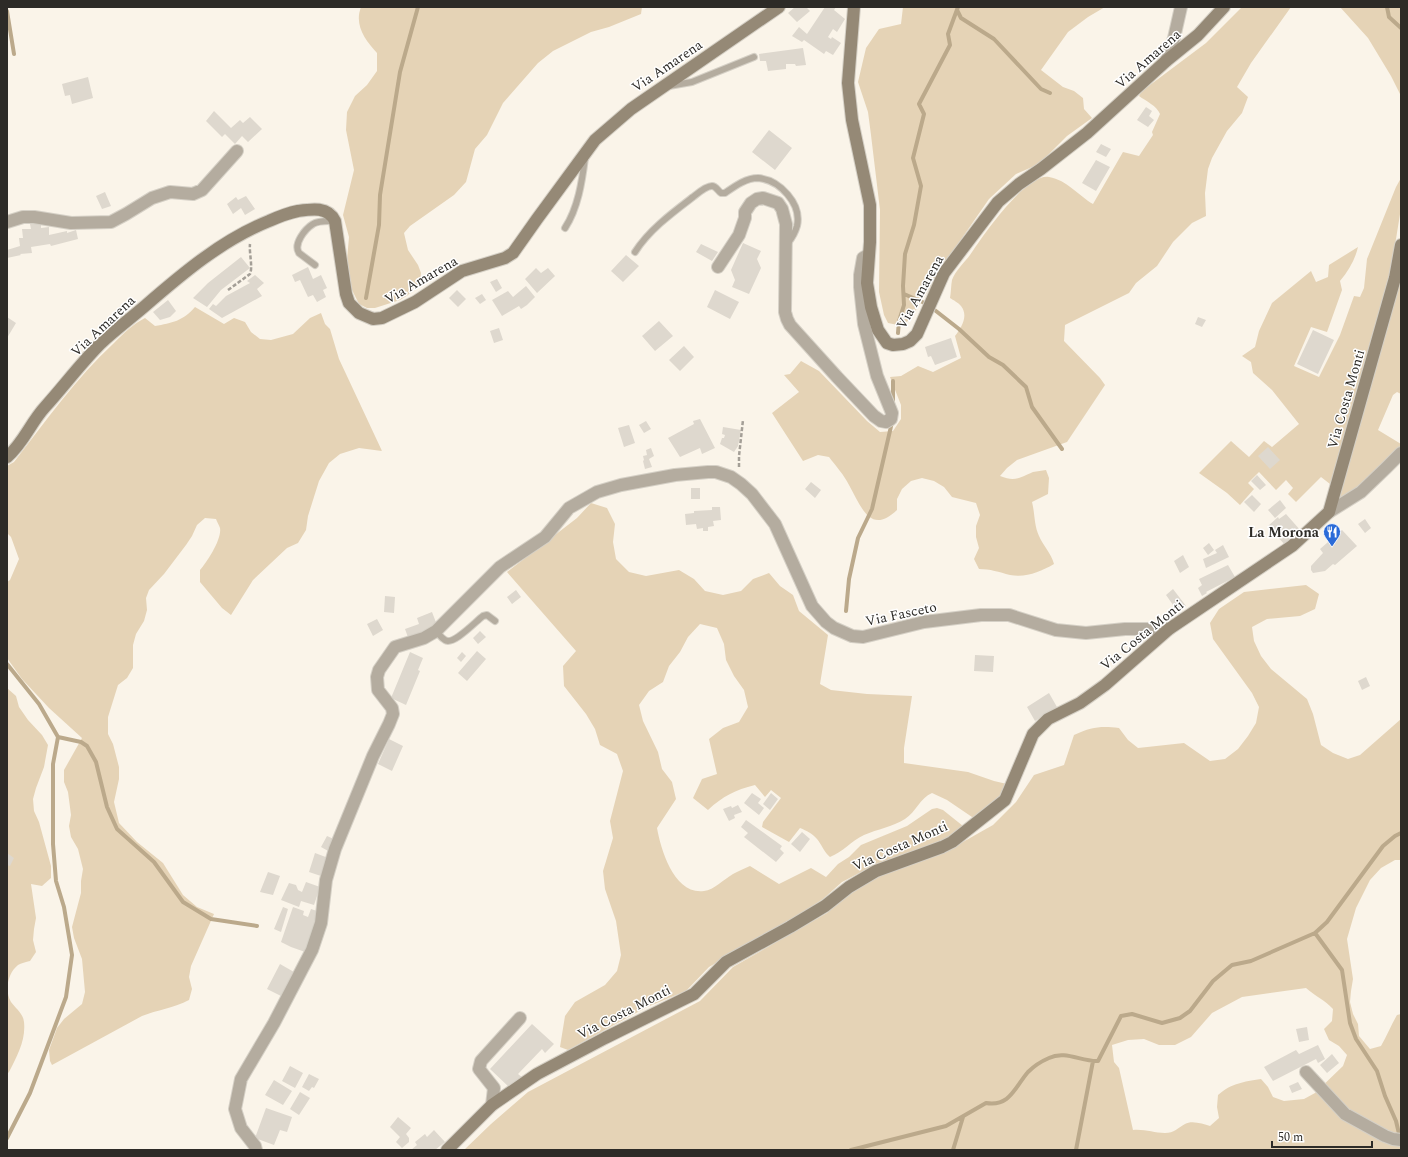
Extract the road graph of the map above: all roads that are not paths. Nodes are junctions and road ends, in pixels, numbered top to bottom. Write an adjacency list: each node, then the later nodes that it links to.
1 (779, 7): 7 (street, Via Amarena)
2 (854, 7): 16 (street, Via Amarena)
3 (1181, 7): 6 (street)
4 (1224, 7): 6 (street, Via Amarena)
5 (754, 57): 7 (lane)
6 (1166, 61): 16 (street, Via Amarena)
7 (664, 87): 9 (street, Via Amarena)
8 (237, 151): 11 (street)
9 (586, 153): 10 (street, Via Amarena); 12 (lane)
10 (335, 220): 17 (lane); 20 (street, Via Amarena)
11 (7, 222)
12 (565, 228)
13 (787, 244): 15 (lane); 16 (street); 18 (street)
14 (1401, 245): 21 (street, Via Costa Monti)
15 (635, 252)
16 (868, 255)
17 (315, 265)
18 (718, 267)
19 (1401, 453): 21 (street)
20 (7, 457)
21 (1329, 512): 23 (street, Via Costa Monti)
22 (495, 621): 24 (lane)
23 (1169, 629): 24 (street, Via Fasceto); 27 (street, Via Costa Monti)
24 (436, 631): 29 (street, Via Fasceto)
25 (520, 1018): 27 (street)
26 (1306, 1072): 28 (street)
27 (492, 1105): 30 (street, Via Costa Monti)
28 (1401, 1140)
29 (256, 1150)
30 (448, 1150)

